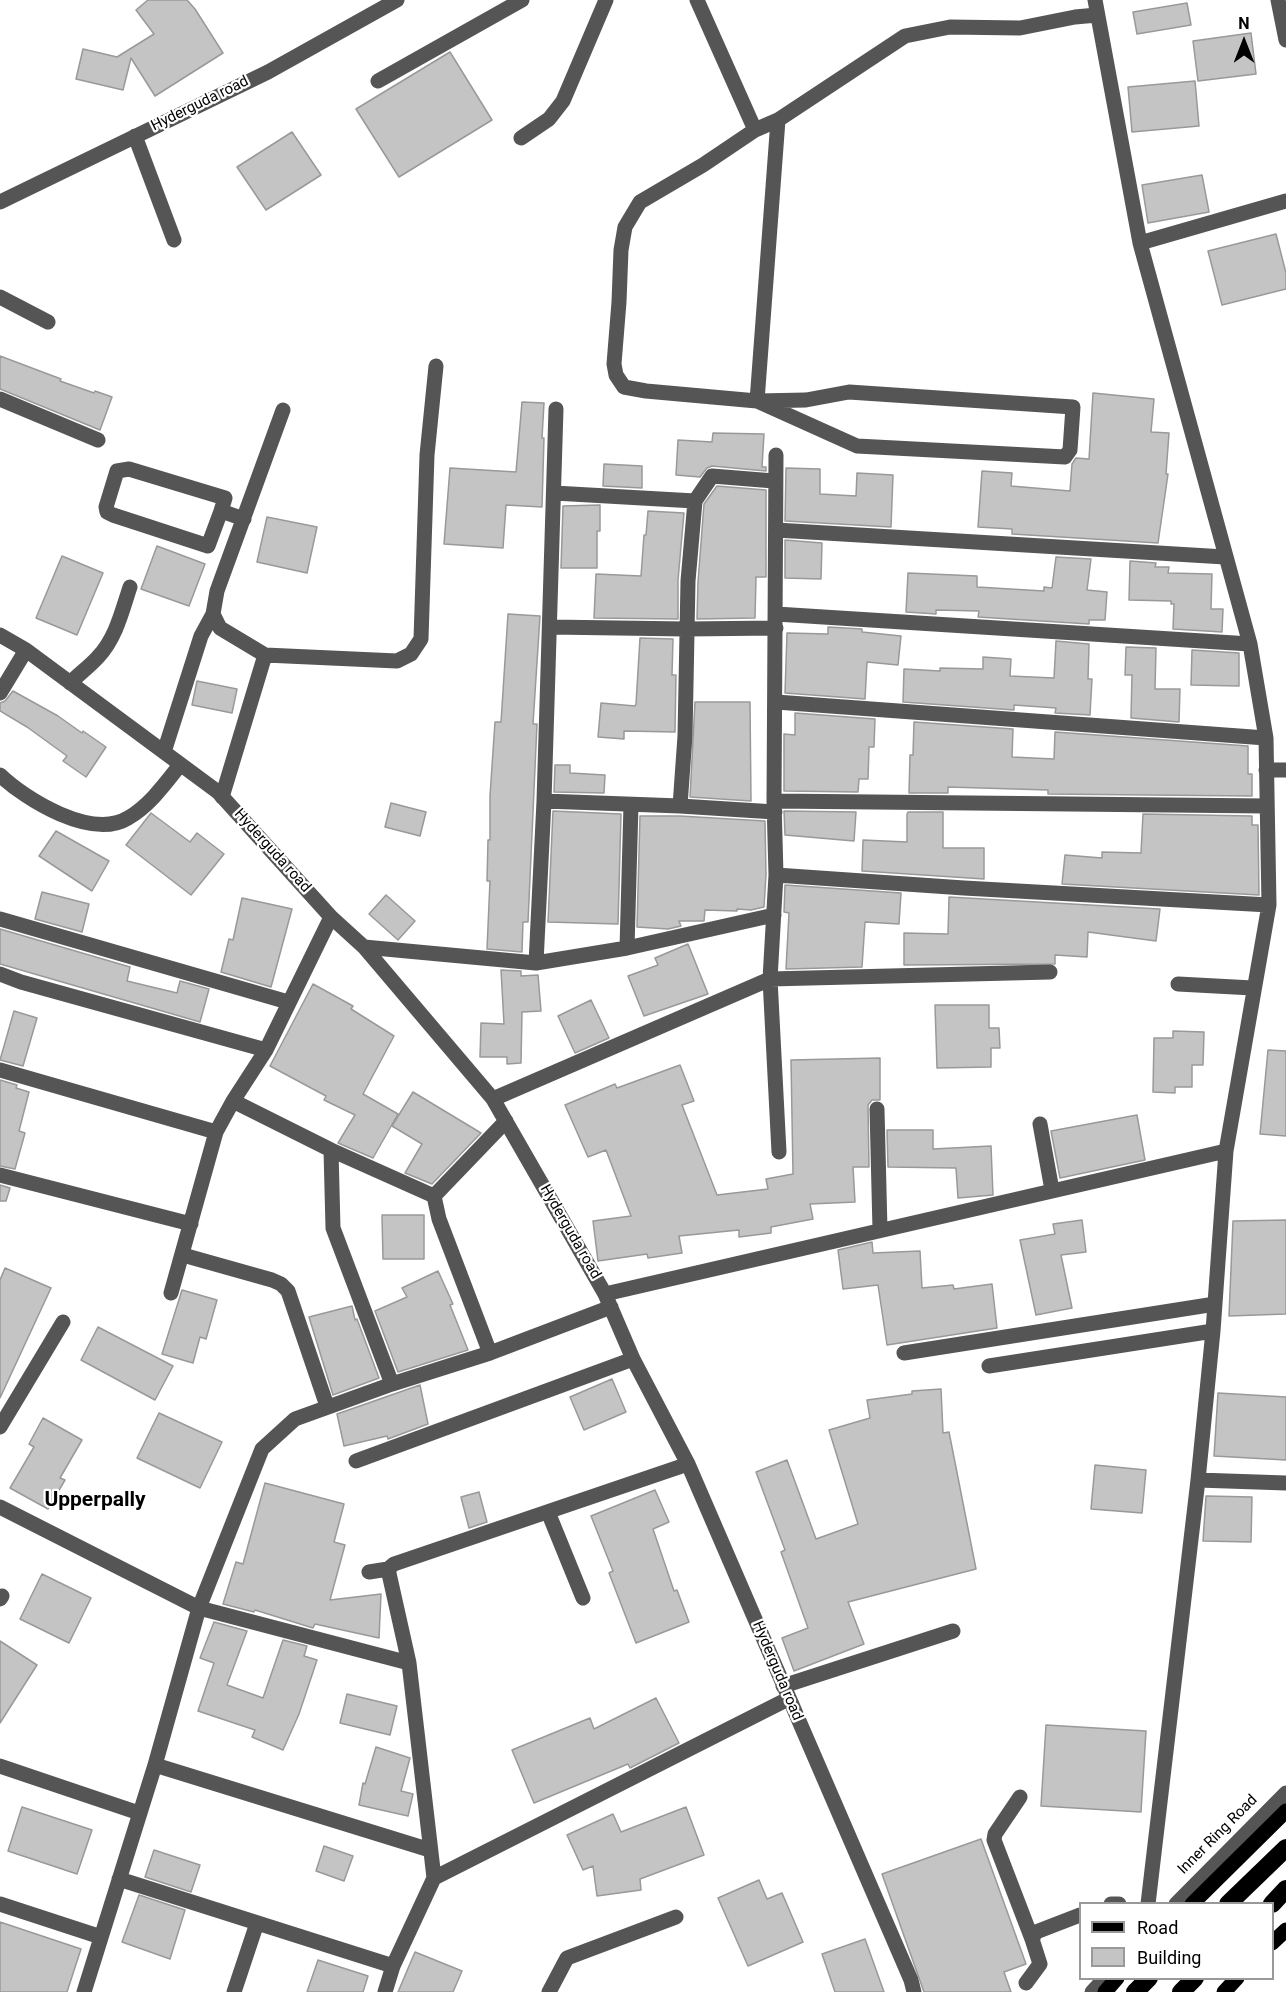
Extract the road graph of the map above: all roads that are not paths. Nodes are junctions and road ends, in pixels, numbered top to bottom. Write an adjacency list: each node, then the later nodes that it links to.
1 (397, 0): 11 (street, Hyderguda road)
2 (522, 0): 8 (street)
3 (606, 0): 12 (street)
4 (697, 0): 10 (street)
5 (1278, 0): 7 (street)
6 (1096, 8): 9 (street); 16 (street)
7 (1286, 40)
8 (378, 81)
9 (778, 120): 10 (street); 21 (street)
10 (754, 130): 21 (street)
11 (135, 136): 14 (street, Hyderguda road); 15 (street)
12 (521, 138)
13 (1286, 201): 16 (street)
14 (0, 202)
15 (174, 240)
16 (1140, 243): 32 (street)
17 (0, 297): 18 (street)
18 (48, 322)
19 (436, 366): 41 (street)
20 (0, 399): 24 (street)
21 (757, 401): 21 (street)
22 (556, 409): 27 (street)
23 (283, 410): 30 (street)
24 (98, 440)
25 (776, 455): 26 (street)
26 (774, 481): 28 (street); 31 (street)
27 (554, 493): 28 (street); 36 (street)
28 (695, 501): 37 (street)
29 (221, 511): 29 (street); 30 (street)
30 (244, 519): 34 (street)
31 (776, 530): 32 (street); 35 (street)
32 (1225, 556): 39 (street)
33 (130, 587): 42 (street)
34 (213, 614): 41 (street); 46 (street)
35 (776, 621): 37 (street); 39 (street); 44 (street)
36 (550, 627): 37 (street); 52 (street)
37 (686, 629): 54 (street)
38 (0, 635): 40 (street, Hyderguda road)
39 (1250, 644): 45 (street)
40 (26, 650): 42 (street, Hyderguda road); 43 (street)
41 (265, 655): 51 (street)
42 (70, 683): 46 (street, Hyderguda road)
43 (0, 693)
44 (776, 702): 45 (street); 56 (street)
45 (1266, 738): 48 (street)
46 (164, 753): 47 (street, Hyderguda road)
47 (180, 765): 50 (street); 51 (street, Hyderguda road)
48 (1266, 770): 49 (street); 55 (street)
49 (1286, 770)
50 (0, 775)
51 (222, 797): 60 (street, Hyderguda road)
52 (544, 801): 53 (street); 64 (street)
53 (632, 805): 54 (street); 63 (street)
54 (680, 806): 56 (street)
55 (1267, 806): 56 (street); 58 (street)
56 (775, 807): 57 (street)
57 (776, 875): 58 (street); 59 (street)
58 (1269, 905): 69 (street)
59 (774, 915): 63 (street); 67 (street)
60 (331, 917): 62 (street, Hyderguda road); 70 (street)
61 (0, 919): 70 (street)
62 (364, 947): 64 (street); 73 (street, Hyderguda road)
63 (627, 948): 64 (street)
64 (536, 963)
65 (1050, 972): 67 (street)
66 (0, 974): 71 (street)
67 (770, 979): 73 (street); 81 (street)
68 (1178, 984): 69 (street)
69 (1253, 988): 80 (street)
70 (288, 1002): 71 (street)
71 (266, 1050): 74 (street)
72 (0, 1070): 78 (street)
73 (493, 1099): 76 (street, Hyderguda road)
74 (233, 1101): 78 (street); 79 (street)
75 (877, 1109): 86 (street)
76 (506, 1121): 84 (street); 89 (street, Hyderguda road)
77 (1040, 1124): 83 (street)
78 (216, 1132): 85 (street)
79 (331, 1150): 84 (street); 97 (street)
80 (1226, 1151): 83 (street); 90 (street)
81 (779, 1152)
82 (0, 1175): 85 (street)
83 (1052, 1190): 86 (street)
84 (434, 1196): 93 (street)
85 (191, 1224): 87 (street)
86 (880, 1230): 89 (street)
87 (183, 1255): 88 (street); 98 (street)
88 (171, 1293)
89 (608, 1300): 93 (street); 95 (street, Hyderguda road)
90 (1215, 1304): 92 (street); 94 (street)
91 (63, 1322): 99 (street)
92 (1213, 1331): 96 (street); 102 (street)
93 (490, 1353): 97 (street)
94 (904, 1353)
95 (633, 1359): 100 (street); 101 (street, Hyderguda road)
96 (989, 1366)
97 (392, 1384): 98 (street)
98 (327, 1406): 109 (street)
99 (0, 1427)
100 (356, 1461)
101 (688, 1464): 105 (street); 112 (street, Hyderguda road)
102 (1198, 1480): 103 (street); 124 (street)
103 (1286, 1483)
104 (0, 1507): 109 (street)
105 (548, 1512): 106 (street); 108 (street)
106 (388, 1569): 107 (street); 111 (street)
107 (369, 1572)
108 (582, 1598)
109 (199, 1608): 111 (street); 113 (street)
110 (953, 1631): 112 (street)
111 (409, 1663): 120 (street)
112 (786, 1692): 121 (street); 148 (street, Hyderguda road)
113 (155, 1765): 118 (street); 120 (street)
114 (0, 1766): 118 (street)
115 (1286, 1792): 125 (street, Inner Ring Road)
116 (1020, 1797): 135 (street)
117 (1286, 1811): 126 (main road, Inner Ring Road)
118 (139, 1813): 122 (street)
119 (1286, 1848): 127 (highway)
120 (430, 1850): 121 (street)
121 (434, 1878): 137 (street)
122 (119, 1880): 132 (street); 134 (street)
123 (1286, 1889): 128 (highway)
124 (1148, 1902)
125 (1178, 1902)
126 (1194, 1902)
127 (1230, 1902)
128 (1274, 1902)
129 (0, 1904): 134 (street)
130 (1079, 1915): 135 (street)
131 (676, 1917): 147 (street)
132 (257, 1923): 137 (street); 145 (street)
133 (1286, 1930): 136 (main road)
134 (101, 1937): 144 (street)
135 (1032, 1939): 143 (street)
136 (1274, 1941)
137 (393, 1966): 146 (street)
138 (1103, 1980): 149 (street)
139 (1115, 1980): 150 (main road)
140 (1147, 1980): 151 (highway)
141 (1193, 1980): 152 (highway)
142 (1236, 1980): 153 (main road)
143 (1026, 1983)
144 (84, 1992)
145 (234, 1992)
146 (385, 1992)
147 (549, 1992)
148 (914, 1992)
149 (1092, 1992)
150 (1105, 1992)
151 (1135, 1992)
152 (1181, 1992)
153 (1224, 1992)

